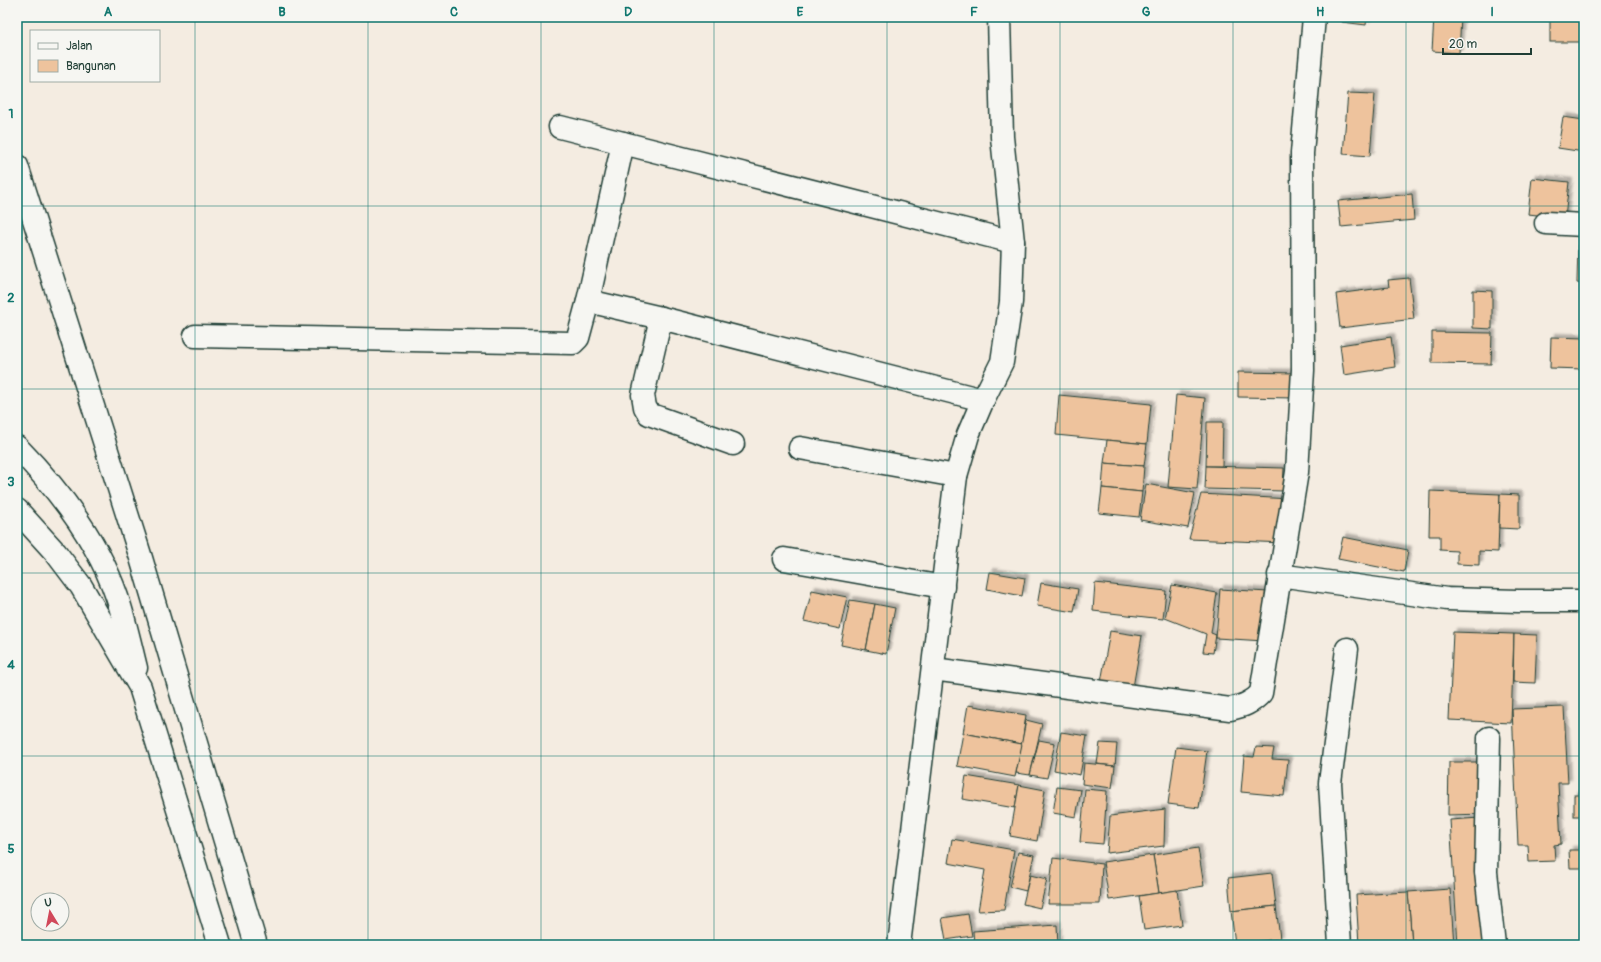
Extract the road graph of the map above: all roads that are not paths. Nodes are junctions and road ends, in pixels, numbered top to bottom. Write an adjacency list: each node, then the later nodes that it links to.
1 (999, 17): 8 (main road)
2 (1314, 17): 19 (main road)
3 (560, 127): 4 (main road)
4 (623, 143): 8 (main road); 9 (main road)
5 (17, 166): 27 (main road)
6 (1546, 223): 7 (main road)
7 (1584, 225)
8 (1013, 242): 12 (main road)
9 (588, 301): 10 (main road); 11 (main road)
10 (661, 318): 12 (main road); 13 (main road)
11 (195, 336)
12 (983, 400): 16 (main road)
13 (733, 444)
14 (17, 447): 24 (main road)
15 (800, 448): 16 (main road)
16 (956, 476): 20 (main road)
17 (17, 510): 24 (main road)
18 (784, 559): 20 (main road)
19 (1279, 574): 21 (main road); 23 (main road)
20 (943, 587): 23 (main road)
21 (1584, 600)
22 (1347, 649): 29 (main road)
23 (933, 669): 28 (main road)
24 (140, 686): 26 (main road)
25 (1489, 738): 30 (main road)
26 (220, 945)
27 (256, 945)
28 (899, 945)
29 (1340, 945)
30 (1494, 945)

